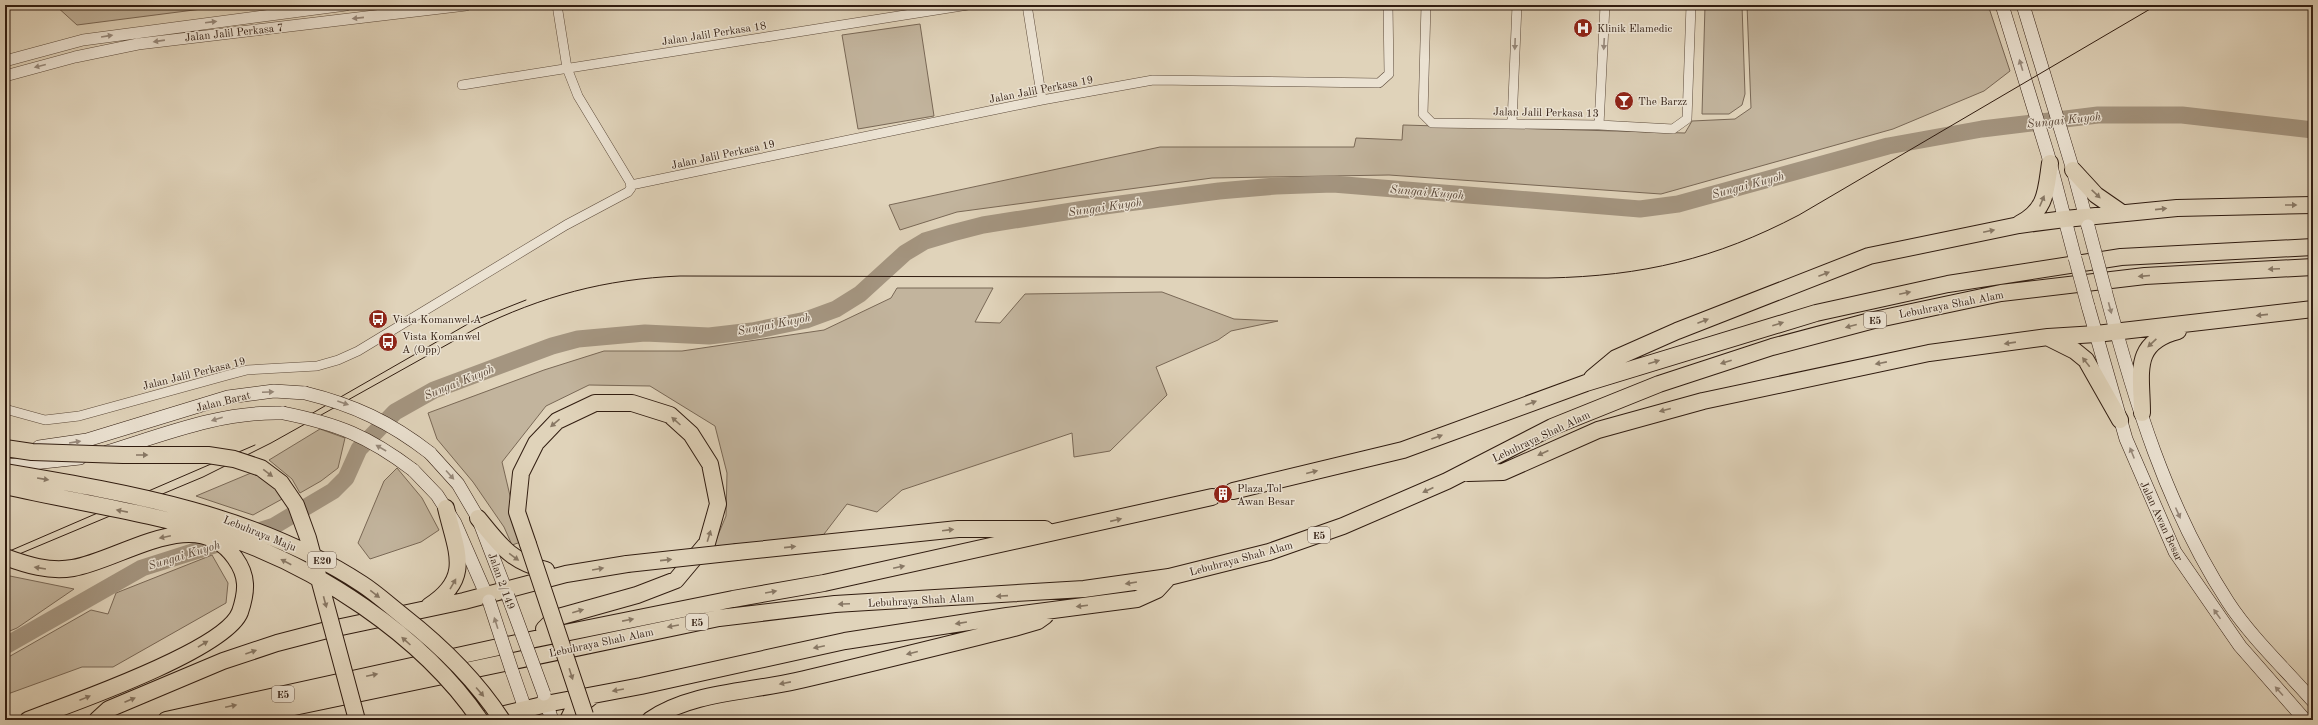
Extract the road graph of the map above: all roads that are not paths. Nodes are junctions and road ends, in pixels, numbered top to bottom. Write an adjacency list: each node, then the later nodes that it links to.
1 (346, 5): 13 (street, Jalan Jalil Perkasa 7, one-way to 1)
2 (466, 5): 15 (street, Jalan Jalil Perkasa 7, one-way to 15)
3 (557, 5): 14 (street)
4 (968, 5): 14 (street, Jalan Jalil Perkasa 18)
5 (1027, 5): 17 (street)
6 (1388, 5): 17 (street, Jalan Jalil Perkasa 19)
7 (1426, 5): 18 (street, Jalan Jalil Perkasa 13)
8 (1517, 5): 18 (street, one-way to 18)
9 (1605, 5): 19 (street, one-way to 19)
10 (1692, 5): 19 (street, Jalan Jalil Perkasa 13)
11 (2002, 5): 20 (main road, Jalan Awan Besar, one-way to 11)
12 (2024, 5): 21 (main road, Jalan Awan Besar)
13 (5, 61)
14 (567, 68): 16 (street, Jalan Jalil Perkasa 18); 22 (street)
15 (5, 76)
16 (462, 85)
17 (1042, 100): 22 (street, Jalan Jalil Perkasa 19)
18 (1512, 123): 19 (street, Jalan Jalil Perkasa 13)
19 (1599, 125)
20 (2049, 159): 26 (main road, Jalan Awan Besar); 27 (highway, one-way to 20)
21 (2073, 170): 24 (highway, one-way to 24); 25 (main road, Jalan Awan Besar)
22 (630, 184): 36 (street, Jalan Jalil Perkasa 19)
23 (2313, 205): 24 (highway, one-way to 23)
24 (2122, 213): 25 (highway)
25 (2086, 222): 26 (highway); 32 (main road, Jalan Awan Besar, one-way to 32, bridge)
26 (2066, 224): 27 (highway); 33 (main road, Jalan Awan Besar, bridge)
27 (2014, 226): 35 (highway, one-way to 27)
28 (2313, 247): 35 (highway, Lebuhraya Shah Alam / E5, one-way to 28)
29 (2313, 267): 46 (highway, Lebuhraya Shah Alam / E5, one-way to 46)
30 (2313, 309): 31 (highway, one-way to 31)
31 (2242, 317): 32 (highway); 37 (highway, one-way to 37)
32 (2116, 329): 33 (highway); 37 (main road, Jalan Awan Besar)
33 (2095, 331): 34 (highway); 38 (main road, Jalan Awan Besar)
34 (2048, 337): 38 (highway, one-way to 34); 46 (highway, one-way to 46)
35 (1586, 383): 49 (highway, Lebuhraya Shah Alam / E5, one-way to 35)
36 (5, 409)
37 (2142, 413): 64 (main road, Jalan Awan Besar, one-way to 64)
38 (2120, 420): 77 (main road, Jalan Awan Besar, one-way to 38)
39 (5, 448): 40 (main road, Jalan Barat); 70 (highway, one-way to 70, bridge)
40 (22, 448): 41 (main road, Jalan Barat, one-way to 41, bridge); 42 (street)
41 (430, 453): 52 (main road, Jalan 2/149, one-way to 52)
42 (22, 465): 43 (main road, Jalan Barat); 44 (main road, Jalan Barat, one-way to 42, bridge); 48 (street)
43 (5, 466)
44 (413, 470): 51 (main road, Jalan 2/149)
45 (5, 472): 72 (highway, Lebuhraya Maju / E20, one-way to 72, bridge)
46 (1463, 473): 56 (highway, Lebuhraya Shah Alam / E5, one-way to 56)
47 (5, 486): 71 (highway, Lebuhraya Maju / E20, one-way to 47, bridge)
48 (5, 490)
49 (1233, 492)
50 (1212, 497): 53 (highway, Lebuhraya Shah Alam / E5, one-way to 50)
51 (446, 508): 58 (main road, Jalan 2/149); 59 (highway, one-way to 51)
52 (478, 518): 55 (highway, one-way to 55); 57 (main road, Jalan 2/149)
53 (1078, 528): 55 (highway, one-way to 53, bridge); 61 (highway, Lebuhraya Shah Alam / E5, one-way to 53)
54 (5, 558): 66 (highway, one-way to 54, bridge)
55 (566, 574): 57 (highway)
56 (1169, 577): 60 (highway, one-way to 60); 69 (highway, Lebuhraya Shah Alam / E5, one-way to 69)
57 (507, 593): 58 (highway); 63 (main road, Jalan 2/149, bridge)
58 (488, 598): 59 (highway); 65 (main road, Jalan 2/149, one-way to 58, bridge)
59 (424, 609): 67 (highway, one-way to 59)
60 (1055, 609): 62 (highway, one-way to 62); 76 (highway, one-way to 76)
61 (534, 639): 68 (highway, Lebuhraya Shah Alam / E5, one-way to 61); 75 (highway, one-way to 75, bridge)
62 (596, 694): 63 (highway); 74 (highway)
63 (545, 699): 65 (highway); 73 (main road, Jalan 2/149)
64 (2313, 701)
65 (526, 710): 71 (highway)
66 (28, 720)
67 (97, 720)
68 (166, 720)
69 (232, 720)
70 (356, 720)
71 (480, 720)
72 (502, 720)
73 (552, 720)
74 (568, 720)
75 (585, 720)
76 (650, 720)
77 (2305, 720)

